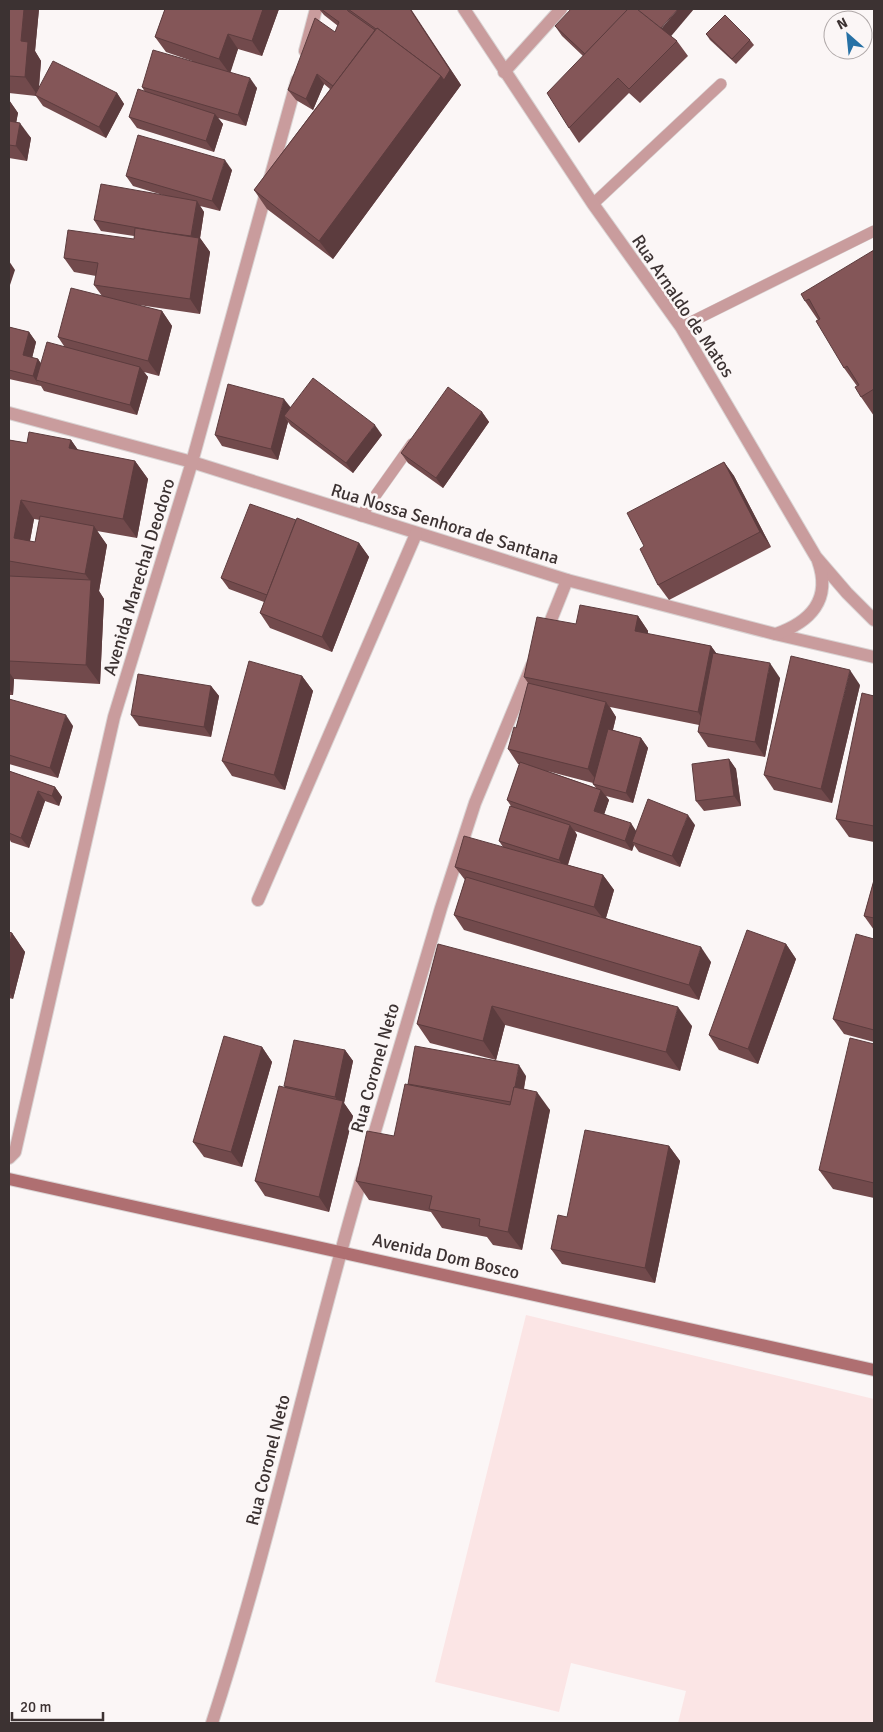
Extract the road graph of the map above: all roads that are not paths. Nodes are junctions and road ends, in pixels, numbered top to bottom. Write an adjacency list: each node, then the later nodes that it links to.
1 (316, 9): 11 (street, Avenida Marechal Deodoro)
2 (464, 9): 4 (street, Rua Arnaldo de Matos)
3 (561, 9): 4 (street)
4 (504, 72): 6 (street, Rua Arnaldo de Matos)
5 (721, 84): 6 (lane)
6 (593, 204): 8 (street, Rua Arnaldo de Matos)
7 (874, 231): 8 (lane)
8 (681, 328): 14 (street, Rua Arnaldo de Matos)
9 (9, 412): 11 (street, Rua Nossa Senhora de Santana)
10 (421, 431): 12 (lane)
11 (192, 462): 12 (street, Rua Nossa Senhora de Santana); 20 (street, Avenida Marechal Deodoro)
12 (361, 516): 13 (street, Rua Nossa Senhora de Santana)
13 (416, 534): 15 (street, Rua Nossa Senhora de Santana); 19 (street)
14 (816, 556): 16 (street, Rua Arnaldo de Matos); 17 (street)
15 (568, 580): 17 (street, Rua Nossa Senhora de Santana); 22 (street, Rua Coronel Neto)
16 (874, 620)
17 (776, 634): 18 (street, Rua Nossa Senhora de Santana)
18 (874, 658)
19 (258, 900)
20 (9, 1158)
21 (9, 1178): 22 (main road, Avenida Dom Bosco)
22 (340, 1250): 23 (main road, Avenida Dom Bosco); 24 (street, Rua Coronel Neto)
23 (874, 1370)
24 (212, 1723)

